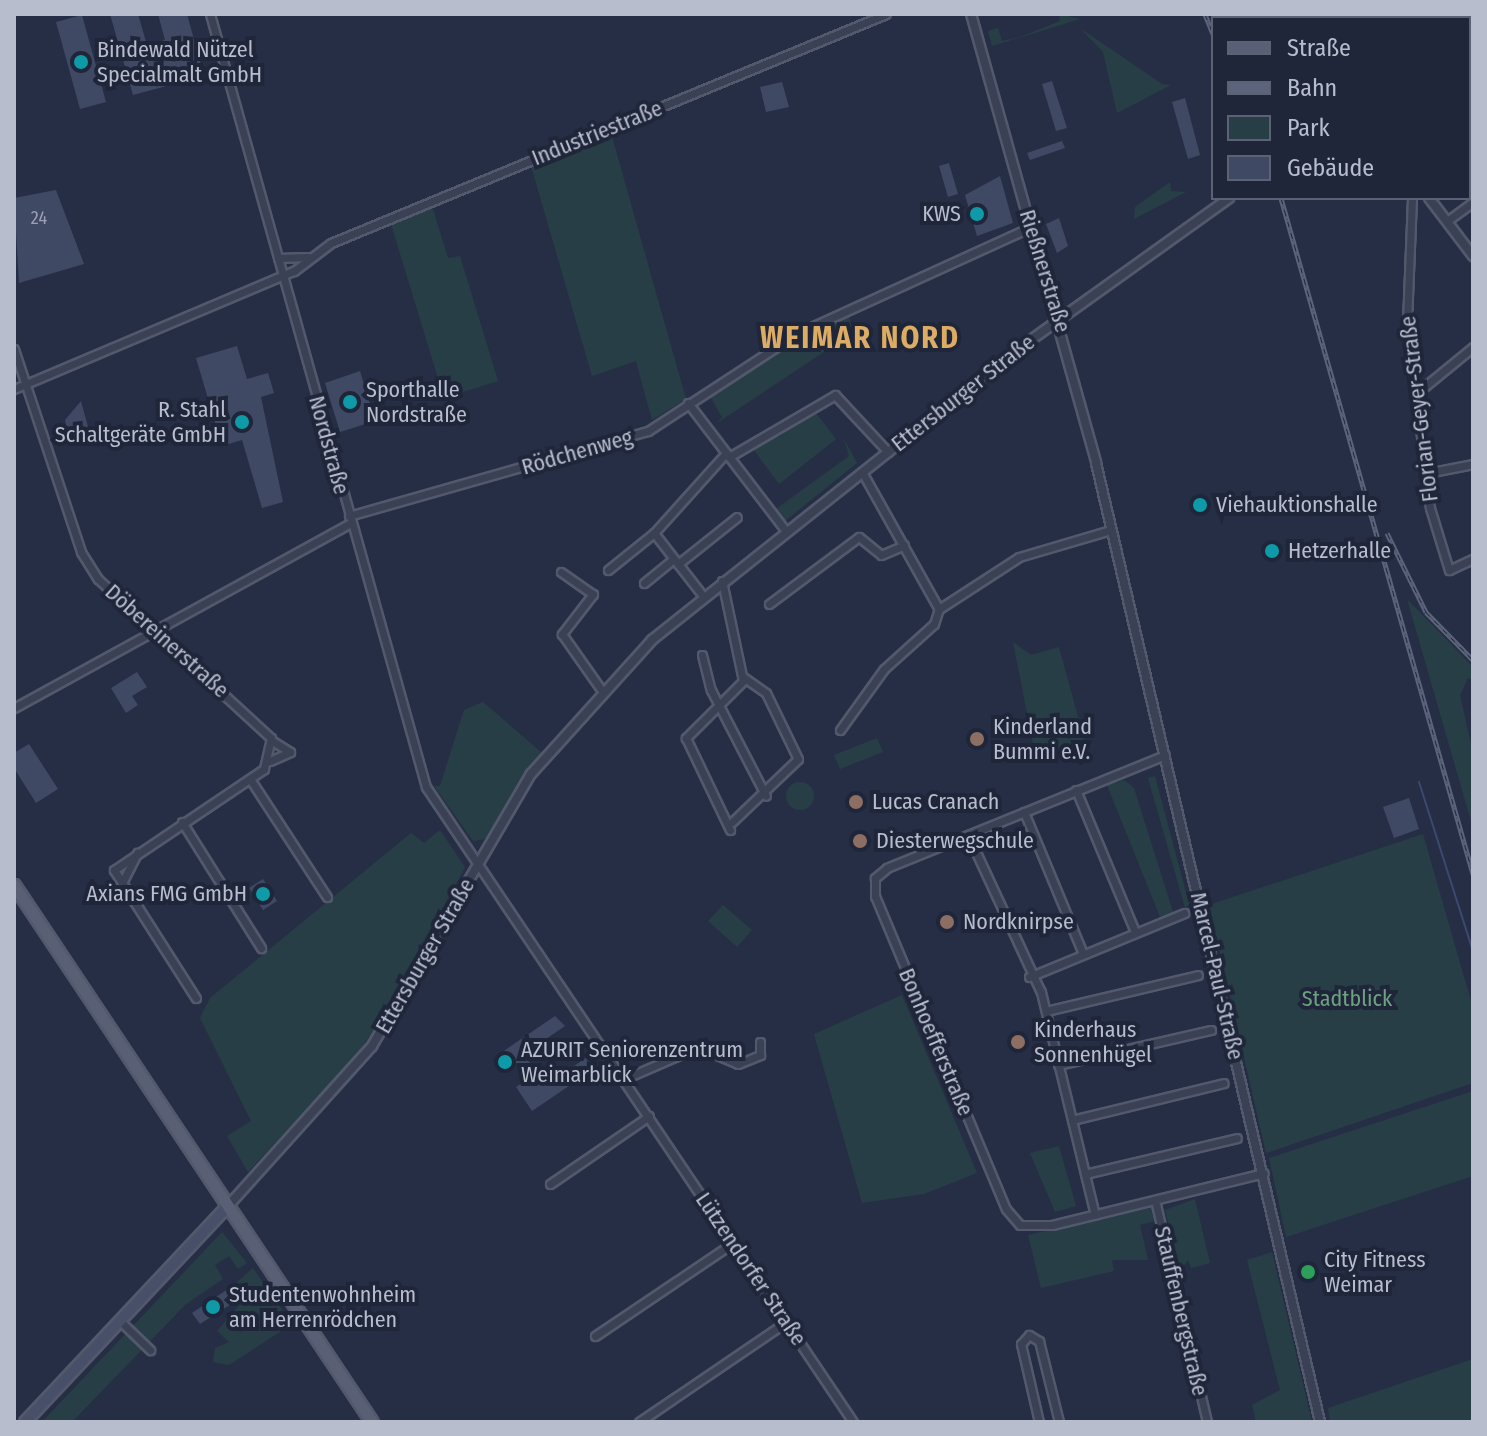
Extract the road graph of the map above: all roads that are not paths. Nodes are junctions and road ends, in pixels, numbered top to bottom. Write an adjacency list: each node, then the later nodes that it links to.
1 (210, 14): 12 (street, Nordstraße)
2 (886, 14): 10 (street, Industriestraße)
3 (971, 14): 9 (street, Rießnerstraße)
4 (1226, 200): 14 (street, Ettersburger Straße)
5 (1412, 200): 19 (street, Florian-Geyer-Straße)
6 (1431, 200): 8 (street)
7 (1473, 202): 8 (street)
8 (1447, 221): 11 (street)
9 (1031, 227): 14 (street, Rießnerstraße); 20 (street, Rödchenweg)
10 (311, 256): 12 (street, Industriestraße); 13 (street, Industriestraße)
11 (1473, 256)
12 (278, 258): 13 (street, Nordstraße)
13 (283, 276): 17 (street, Industriestraße); 27 (street, Nordstraße)
14 (1058, 320): 21 (street, Ettersburger Straße); 28 (street, Rießnerstraße)
15 (1473, 347): 19 (street)
16 (14, 349): 17 (street, Döbereinerstraße)
17 (30, 382): 18 (street, Industriestraße); 41 (street, Döbereinerstraße)
18 (14, 389)
19 (1418, 392): 25 (street, Florian-Geyer-Straße)
20 (688, 403): 22 (street); 27 (street, Rödchenweg)
21 (888, 452): 22 (street); 24 (street, Ettersburger Straße)
22 (727, 455): 29 (street); 30 (street)
23 (1471, 469): 25 (street)
24 (862, 472): 29 (street, Ettersburger Straße); 31 (street)
25 (1427, 473): 32 (street, Florian-Geyer-Straße)
26 (737, 517): 33 (street)
27 (350, 520): 41 (street, Rödchenweg); 58 (street, Nordstraße)
28 (1111, 530): 40 (street); 49 (street, Marcel-Paul-Straße)
29 (786, 531): 36 (street, Ettersburger Straße)
30 (654, 533): 33 (street); 34 (street)
31 (904, 545): 39 (street); 40 (street)
32 (1473, 559)
33 (676, 561): 37 (street); 38 (street)
34 (608, 570)
35 (561, 572): 44 (street)
36 (722, 581): 38 (street, Ettersburger Straße); 43 (street)
37 (644, 583)
38 (703, 596): 44 (street, Ettersburger Straße)
39 (769, 604)
40 (939, 609): 47 (street)
41 (154, 633): 46 (street, Rödchenweg); 48 (street, Döbereinerstraße)
42 (702, 655): 45 (street)
43 (743, 677): 45 (street); 53 (street)
44 (602, 691): 58 (street, Ettersburger Straße)
45 (719, 707): 53 (street); 53 (street)
46 (14, 708)
47 (840, 730)
48 (271, 740): 50 (street); 50 (street)
49 (1165, 755): 52 (street, Bonhoefferstraße); 78 (street, Marcel-Paul-Straße)
50 (270, 761): 51 (street)
51 (250, 779): 55 (street); 61 (street)
52 (1076, 790): 54 (street, Bonhoefferstraße); 63 (street)
53 (766, 796)
54 (1024, 812): 56 (street, Bonhoefferstraße); 65 (street)
55 (182, 822): 57 (street); 64 (street)
56 (968, 835): 67 (street); 83 (street, Bonhoefferstraße)
57 (137, 853): 59 (street); 59 (street)
58 (479, 862): 73 (street, Lützendorfer Straße); 82 (street, Ettersburger Straße)
59 (122, 883): 68 (street)
60 (14, 885): 82 (main road)
61 (327, 897)
62 (1184, 913): 63 (street)
63 (1135, 932): 65 (street)
64 (261, 948)
65 (1083, 954): 67 (street)
66 (1198, 975): 69 (street, Marcel-Paul-Straße)
67 (1029, 977): 69 (street)
68 (196, 998)
69 (1046, 1011): 72 (street)
70 (1211, 1030): 72 (street, Marcel-Paul-Straße)
71 (760, 1042): 73 (street)
72 (1058, 1065): 76 (street)
73 (624, 1079): 75 (street, Lützendorfer Straße)
74 (1224, 1083): 76 (street, Marcel-Paul-Straße)
75 (649, 1116): 80 (street); 84 (street, Lützendorfer Straße)
76 (1072, 1120): 79 (street)
77 (1237, 1138): 79 (street)
78 (1264, 1173): 81 (street, Bonhoefferstraße); 96 (street, Marcel-Paul-Straße)
79 (1085, 1174): 83 (street)
80 (550, 1184)
81 (1155, 1200): 83 (street, Bonhoefferstraße); 95 (street, Stauffenbergstraße)
82 (228, 1206): 85 (main road); 90 (main road)
83 (1095, 1215)
84 (733, 1243): 86 (street, Lützendorfer Straße); 87 (street)
85 (120, 1321): 88 (street); 89 (main road)
86 (786, 1322): 91 (street); 92 (street, Lützendorfer Straße)
87 (595, 1336)
88 (150, 1350)
89 (25, 1422)
90 (372, 1422)
91 (639, 1422)
92 (853, 1422)
93 (1039, 1422): 94 (street)
94 (1059, 1422)
95 (1207, 1422)
96 (1320, 1422)

